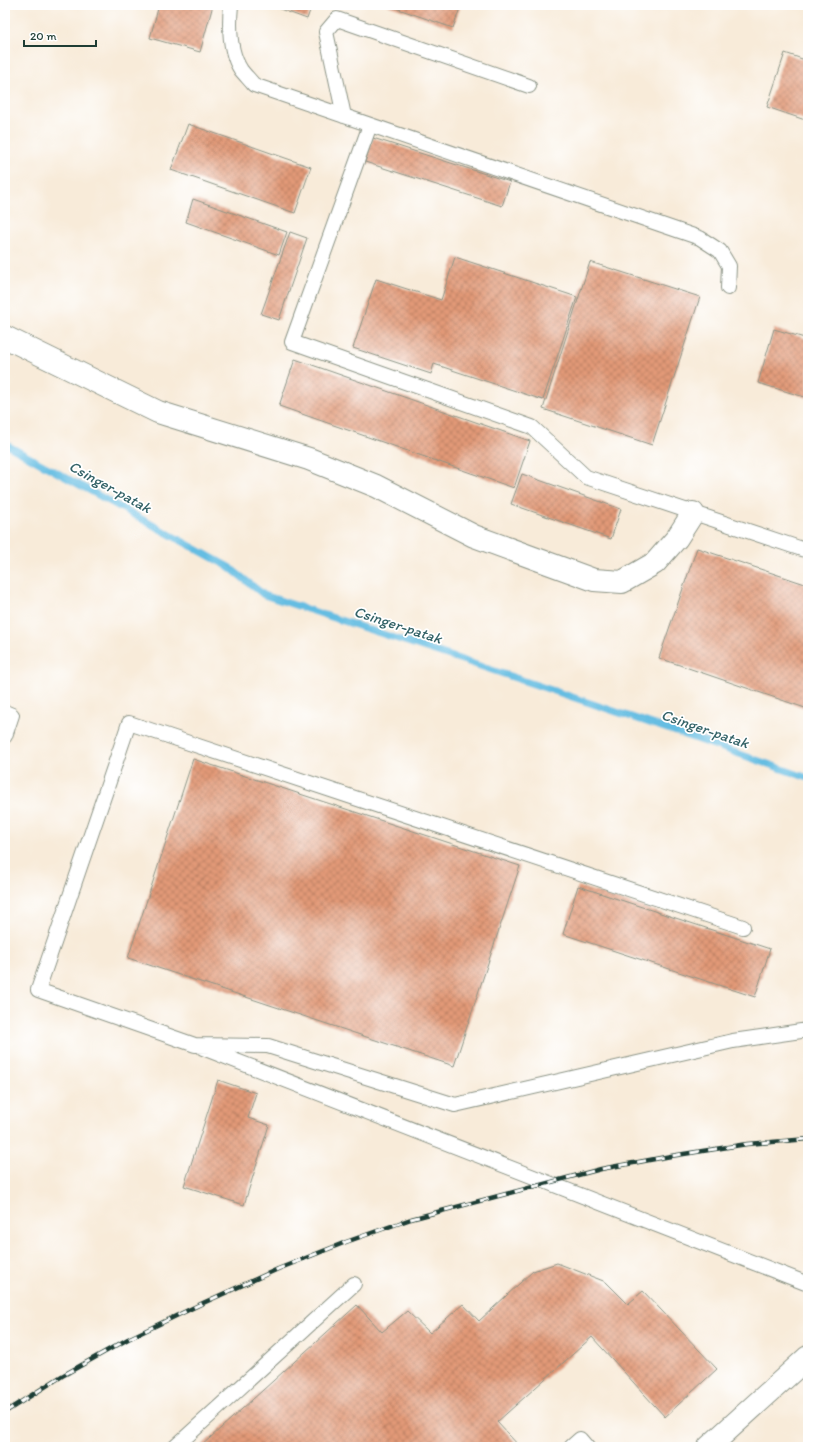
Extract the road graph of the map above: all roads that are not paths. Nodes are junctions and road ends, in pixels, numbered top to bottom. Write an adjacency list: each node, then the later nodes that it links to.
1 (231, 5): 3 (lane)
2 (529, 86): 3 (lane)
3 (344, 116): 4 (lane)
4 (370, 125): 5 (lane); 7 (lane)
5 (728, 288)
6 (5, 337): 7 (street)
7 (693, 513): 8 (lane)
8 (808, 551)
9 (5, 712): 10 (lane)
10 (5, 736)
11 (743, 927): 13 (lane)
12 (808, 1030): 13 (lane)
13 (196, 1045): 15 (lane)
14 (354, 1284): 17 (lane)
15 (808, 1284)
16 (808, 1357): 20 (street)
17 (176, 1447)
18 (571, 1447): 19 (lane)
19 (587, 1447)
20 (709, 1447)

